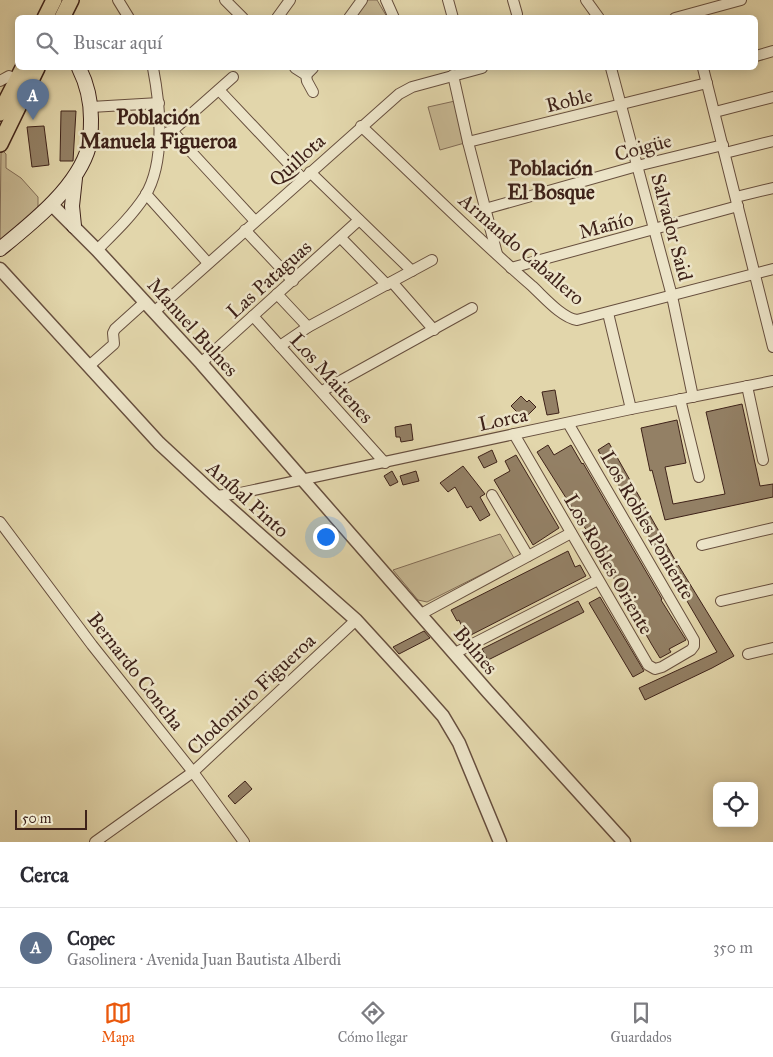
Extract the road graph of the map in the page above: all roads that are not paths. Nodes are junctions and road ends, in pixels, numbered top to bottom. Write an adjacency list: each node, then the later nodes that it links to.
1 (71, 0): 14 (main road)
2 (118, 0): 15 (street)
3 (225, 0): 16 (street)
4 (290, 0): 17 (street)
5 (362, 0): 18 (street)
6 (387, 0): 19 (street)
7 (448, 0): 20 (street)
8 (513, 0): 12 (street)
9 (586, 0): 21 (street)
10 (742, 0): 22 (street)
11 (52, 1): 13 (main road)
12 (517, 14)
13 (46, 15)
14 (64, 15)
15 (127, 15)
16 (240, 15)
17 (279, 15)
18 (351, 15)
19 (393, 15)
20 (452, 15)
21 (597, 15)
22 (693, 15)
23 (773, 51): 24 (street)
24 (758, 55)
25 (36, 70): 49 (main road)
26 (80, 70): 41 (main road)
27 (153, 70): 39 (street)
28 (474, 70): 32 (street, Quillota)
29 (612, 70): 40 (street, Salvador Said)
30 (707, 70): 35 (street)
31 (309, 71): 37 (street)
32 (453, 75): 44 (street, Quillota); 48 (street)
33 (9, 77): 42 (main road)
34 (233, 77): 36 (street)
35 (707, 83): 40 (street, Roble); 43 (street)
36 (219, 90): 45 (street); 53 (street)
37 (313, 92)
38 (773, 97): 43 (street)
39 (159, 103): 41 (street); 46 (street)
40 (621, 105): 48 (street, Roble); 51 (street, Salvador Said)
41 (91, 107): 52 (main road)
42 (0, 112)
43 (714, 112): 50 (street)
44 (361, 126): 53 (street, Quillota); 67 (street, Armando Caballero)
45 (172, 131): 46 (street); 60 (street)
46 (160, 134): 55 (street)
47 (773, 141): 50 (street, Coigüe)
48 (468, 142): 58 (street)
49 (0, 144)
50 (724, 149): 51 (street, Coigüe); 56 (street)
51 (638, 166): 58 (street, Coigüe); 63 (street, Salvador Said)
52 (75, 174): 57 (main road); 61 (main road)
53 (306, 175): 59 (street); 60 (street, Quillota)
54 (773, 188): 56 (street, Mañío)
55 (146, 194): 66 (street); 69 (street)
56 (737, 202): 63 (street, Mañío); 74 (street)
57 (51, 204): 61 (street, Manuel Bulnes); 65 (main road)
58 (485, 209): 67 (street)
59 (359, 220): 64 (street, Las Pataguas); 73 (street)
60 (255, 221): 62 (street, Quillota)
61 (74, 226): 66 (street, Manuel Bulnes)
62 (245, 230): 69 (street, Quillota); 75 (street)
63 (655, 230): 71 (street, Mañío); 78 (street, Salvador Said)
64 (341, 238): 75 (street, Las Pataguas); 76 (street)
65 (0, 249)
66 (97, 250): 79 (street, Manuel Bulnes)
67 (498, 255): 71 (street, Armando Caballero)
68 (432, 260): 73 (street)
69 (208, 263): 81 (street, Quillota)
70 (0, 268): 89 (street, Aníbal Pinto)
71 (511, 268): 82 (street, Armando Caballero)
72 (773, 269): 74 (street, Armando Caballero)
73 (412, 271): 76 (street)
74 (755, 274): 78 (street, Armando Caballero); 87 (street)
75 (293, 281): 77 (street, Las Pataguas)
76 (390, 284): 84 (street); 85 (street)
77 (278, 294): 83 (street, Las Pataguas); 84 (street, Los Maitenes)
78 (672, 296): 82 (street, Armando Caballero); 93 (street, Salvador Said)
79 (145, 302): 81 (street, Manuel Bulnes); 89 (street)
80 (472, 308): 85 (street)
81 (154, 312): 88 (street, Manuel Bulnes)
82 (608, 313): 95 (street)
83 (253, 316): 86 (street, Los Maitenes); 88 (street, Las Pataguas)
84 (308, 327): 86 (street)
85 (434, 330): 92 (street)
86 (280, 346): 92 (street, Los Maitenes)
87 (773, 347)
88 (201, 363): 101 (street, Manuel Bulnes)
89 (89, 366): 104 (street, Aníbal Pinto)
90 (773, 381): 91 (street, Lorca)
91 (747, 386): 93 (street, Lorca); 98 (street)
92 (322, 391): 99 (street, Los Maitenes)
93 (693, 397): 94 (street, Lorca)
94 (680, 399): 95 (street, Lorca); 100 (street)
95 (631, 409): 96 (street, Lorca)
96 (568, 423): 97 (street, Lorca); 116 (street, Los Robles Poniente)
97 (514, 434): 99 (street, Lorca); 108 (street, Los Robles Oriente)
98 (763, 460)
99 (385, 463): 101 (street, Lorca)
100 (699, 477)
101 (302, 480): 102 (street, Lorca); 114 (street, Bulnes)
102 (240, 493): 104 (street, Lorca); 105 (street)
103 (492, 495): 110 (street)
104 (216, 496): 105 (street, Aníbal Pinto)
105 (233, 511): 115 (street, Aníbal Pinto)
106 (0, 522): 120 (street, Bernardo Concha)
107 (773, 528): 109 (street)
108 (571, 533): 110 (street); 111 (street, Los Robles Oriente)
109 (702, 545)
110 (528, 556): 114 (street)
111 (598, 580): 116 (street, Los Robles Oriente); 118 (street)
112 (773, 589): 113 (street)
113 (721, 601)
114 (421, 614): 118 (street, Bulnes)
115 (356, 620): 120 (street, Clodomiro Figueroa); 123 (street, Aníbal Pinto)
116 (694, 646)
117 (773, 648): 119 (street)
118 (455, 653): 124 (street, Bulnes)
119 (748, 654)
120 (193, 772): 121 (street, Clodomiro Figueroa); 122 (street, Bernardo Concha)
121 (95, 842)
122 (244, 842)
123 (500, 842)
124 (624, 842)

